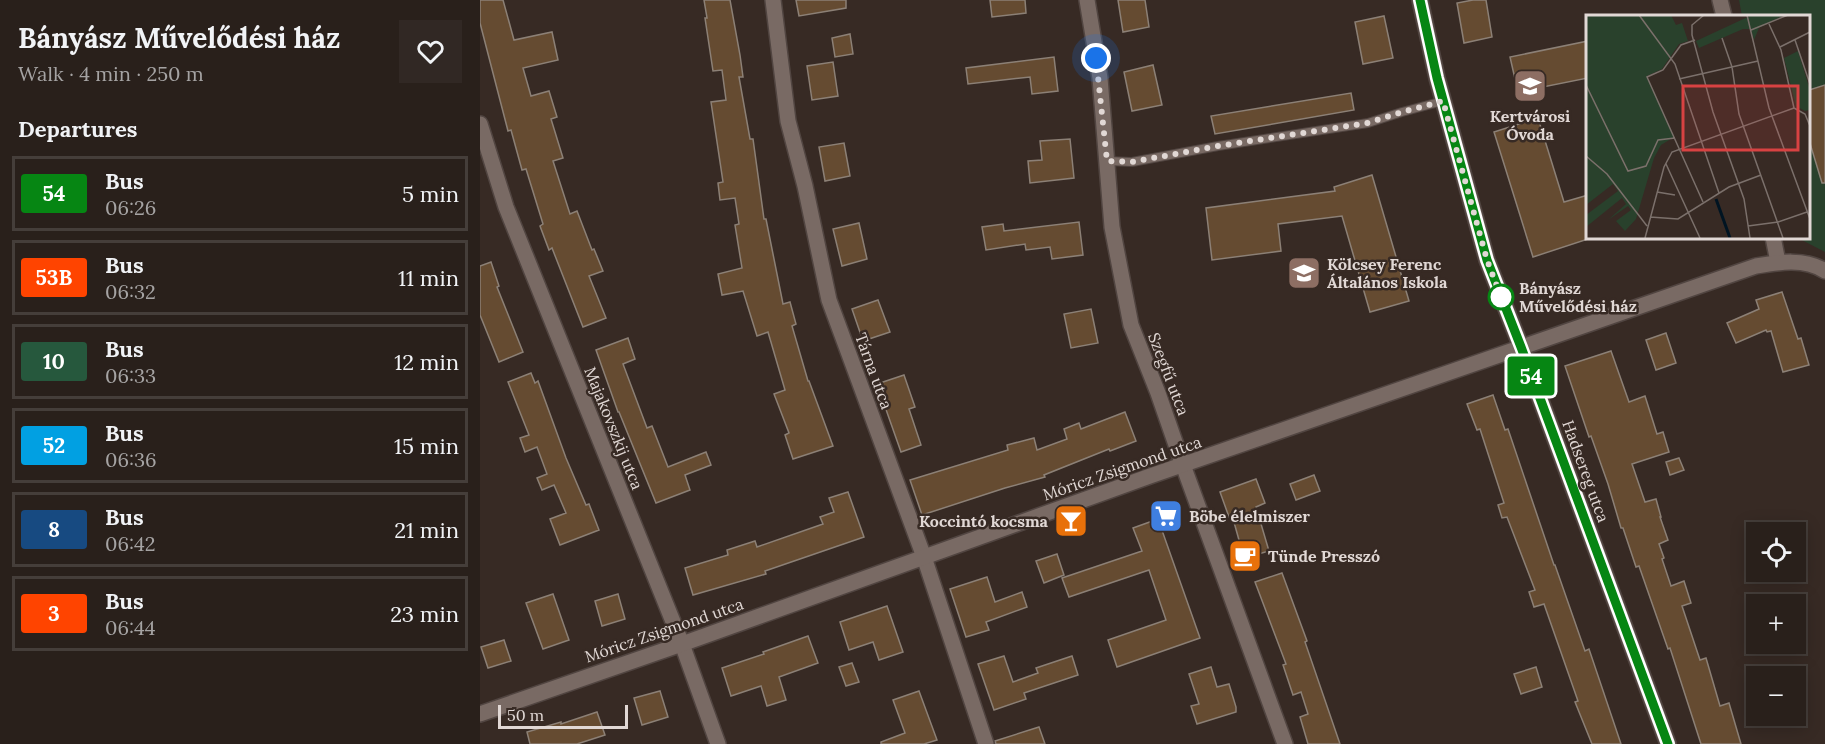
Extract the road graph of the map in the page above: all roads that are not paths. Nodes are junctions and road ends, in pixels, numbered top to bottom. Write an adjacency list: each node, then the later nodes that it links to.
1 (773, 0): 14 (street, Tárna utca)
2 (1087, 0): 8 (street, Szegfű utca)
3 (1420, 0): 6 (street, Hadsereg utca)
4 (1720, 0): 5 (street)
5 (1724, 15)
6 (1443, 101): 8 (lane); 12 (street, Hadsereg utca)
7 (480, 124): 15 (street, Majakovszkij utca)
8 (1107, 161): 13 (street, Szegfű utca)
9 (1773, 238): 10 (street)
10 (1778, 262): 11 (street, Móricz Zsigmond utca); 12 (street, Móricz Zsigmond utca)
11 (1825, 271)
12 (1521, 347): 13 (street, Móricz Zsigmond utca); 20 (street, Hadsereg utca)
13 (1182, 465): 14 (street, Móricz Zsigmond utca); 19 (street, Szegfű utca)
14 (924, 557): 15 (street, Móricz Zsigmond utca); 18 (street, Tárna utca)
15 (682, 644): 16 (street, Móricz Zsigmond utca); 17 (street, Majakovszkij utca)
16 (480, 714)
17 (718, 744)
18 (986, 744)
19 (1285, 744)
20 (1668, 744)

